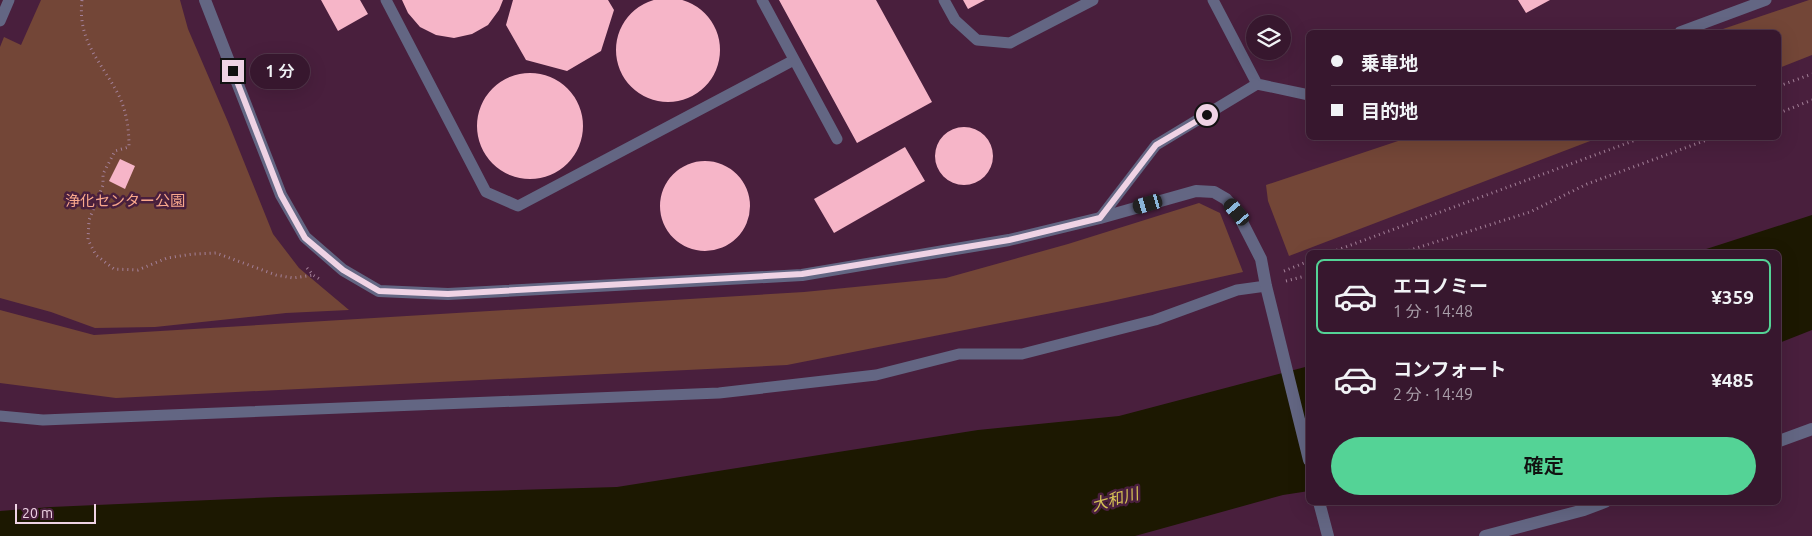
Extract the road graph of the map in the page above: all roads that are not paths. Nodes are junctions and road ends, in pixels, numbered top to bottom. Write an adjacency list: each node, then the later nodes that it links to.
1 (9, 0): 9 (lane)
2 (205, 0): 15 (street)
3 (386, 0): 11 (lane)
4 (762, 0): 11 (lane)
5 (944, 0): 6 (lane)
6 (1093, 0)
7 (1213, 0): 12 (lane)
8 (1766, 0): 10 (lane)
9 (0, 20)
10 (1685, 30)
11 (794, 60): 14 (lane)
12 (1257, 84): 13 (lane); 15 (lane)
13 (1306, 94)
14 (837, 139)
15 (1100, 218): 16 (street)
16 (1266, 286): 17 (lane); 20 (street)
17 (0, 416)
18 (1812, 429): 19 (street)
19 (1781, 440)
20 (1306, 448)
21 (1320, 505): 23 (street)
22 (1597, 505): 24 (street)
23 (1328, 536)
24 (1485, 536)

